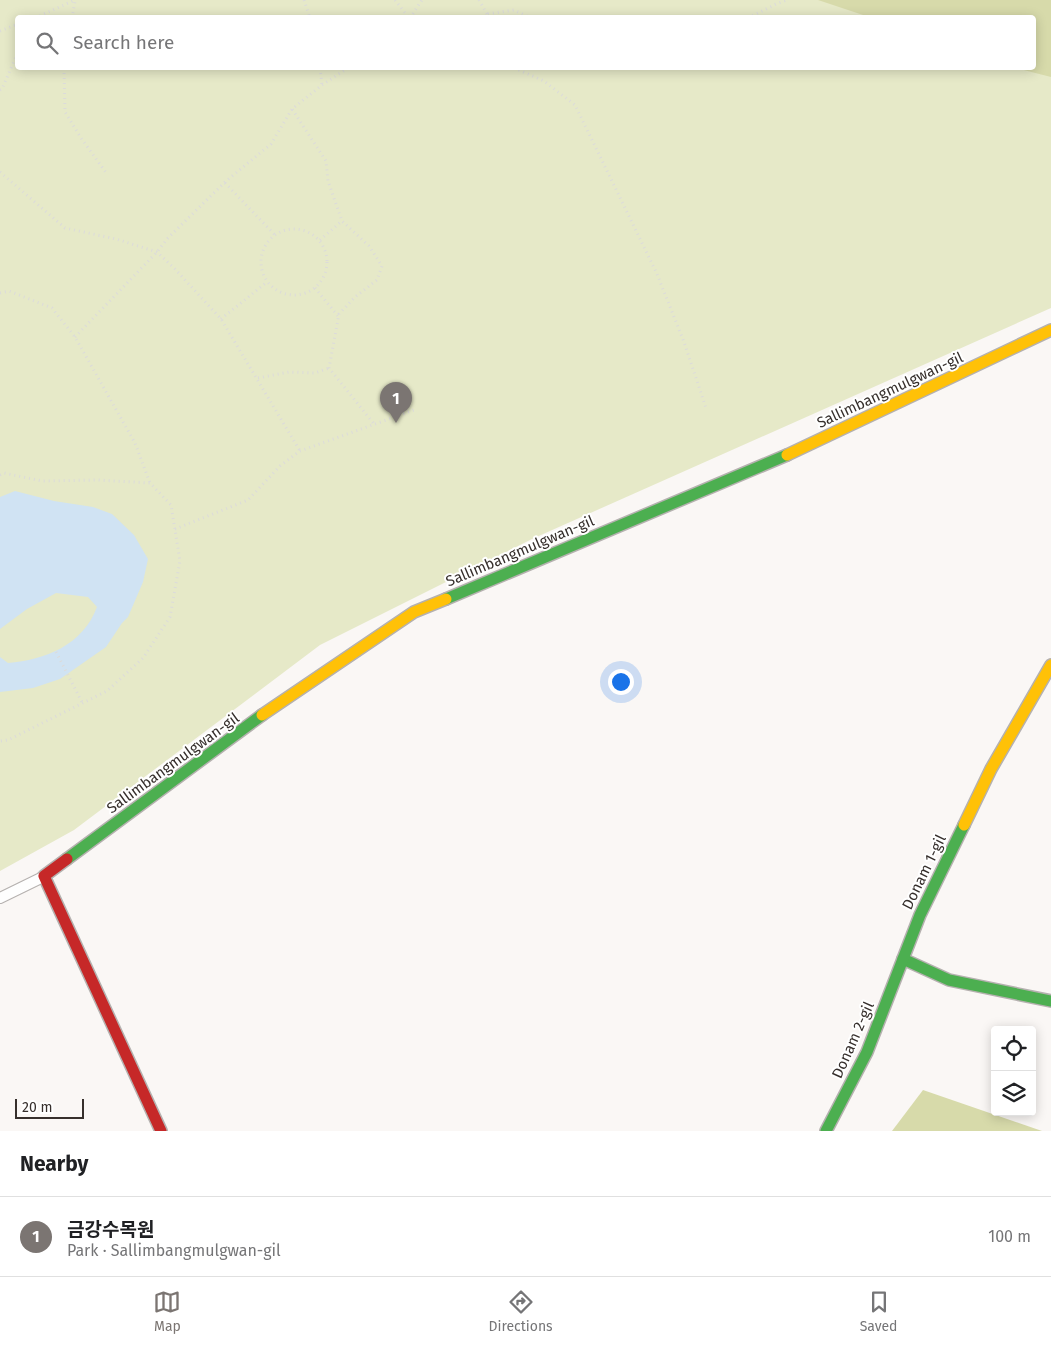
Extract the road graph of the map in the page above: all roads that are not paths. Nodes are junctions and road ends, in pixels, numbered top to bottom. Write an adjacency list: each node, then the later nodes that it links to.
1 (1051, 330): 3 (street, Sallimbangmulgwan-gil)
2 (1051, 665): 5 (street, Donam 1-gil)
3 (44, 876): 4 (lane); 7 (street)
4 (0, 898)
5 (903, 959): 6 (street); 8 (street, Donam 2-gil)
6 (1051, 1001)
7 (161, 1131)
8 (826, 1131)

